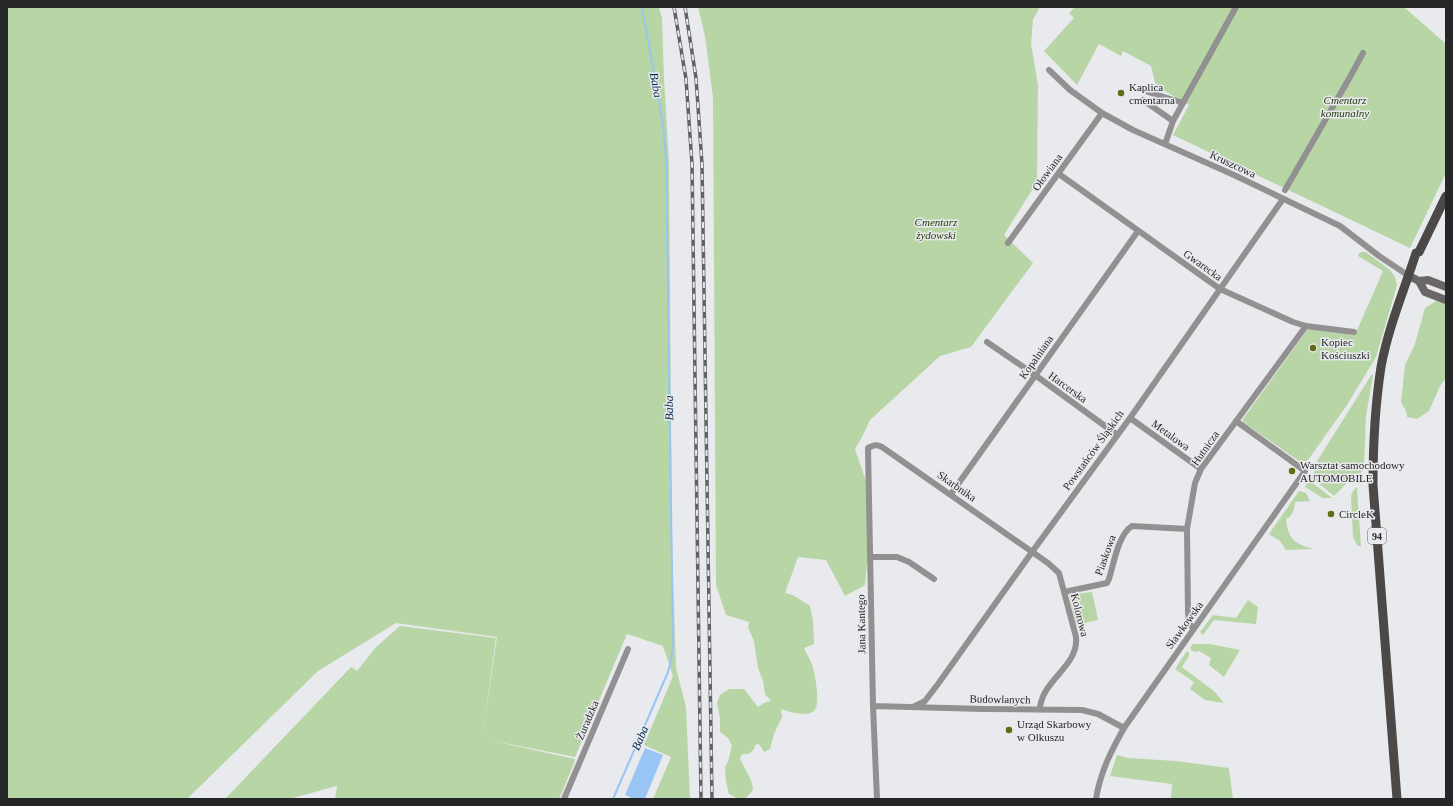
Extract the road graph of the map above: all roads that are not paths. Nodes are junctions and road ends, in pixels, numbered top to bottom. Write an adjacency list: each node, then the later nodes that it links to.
1 (1236, 7): 6 (street)
2 (1363, 53): 11 (street)
3 (1049, 70): 7 (street, Kruszcowa)
4 (1145, 91): 6 (street)
5 (1143, 100): 8 (street)
6 (1183, 103): 8 (street)
7 (1102, 113): 9 (street, Kruszcowa); 10 (street, Ołowiana)
8 (1173, 121): 9 (street)
9 (1165, 144): 13 (street, Kruszcowa)
10 (1058, 174): 14 (street, Gwarecka); 15 (street, Ołowiana)
11 (1285, 190)
12 (1446, 196): 16 (main road, 94)
13 (1283, 199): 16 (street, Kruszcowa); 19 (street, Powstańców Śląskich)
14 (1138, 231): 19 (street, Gwarecka); 24 (street, Kopalniana)
15 (1008, 242)
16 (1409, 276): 17 (street); 45 (main road, 94)
17 (1419, 281): 18 (street); 20 (street)
18 (1446, 287)
19 (1220, 289): 21 (street, Gwarecka); 25 (street, Powstańców Śląskich)
20 (1446, 300)
21 (1306, 326): 22 (street, Gwarecka); 26 (street, Hutnicza)
22 (1354, 332)
23 (987, 342): 24 (street, Harcerska)
24 (1035, 375): 27 (street, Harcerska); 30 (street, Kopalniana)
25 (1130, 418): 27 (street, Powstańców Śląskich); 29 (street, Metalowa)
26 (1236, 421): 29 (street, Hutnicza); 36 (street, Sławkowska)
27 (1116, 434): 32 (street, Powstańców Śląskich)
28 (868, 448): 30 (street, Skarbnika); 33 (street, Jana Kantego)
29 (1201, 469): 31 (street, Hutnicza)
30 (951, 494): 32 (street, Skarbnika)
31 (1187, 529): 35 (street, Piaskowa); 36 (street, Hutnicza)
32 (1032, 552): 35 (street, Kolorowa); 39 (street, Powstańców Śląskich)
33 (870, 557): 34 (street); 38 (street, Jana Kantego)
34 (934, 579)
35 (1064, 592): 40 (street, Kolorowa)
36 (1194, 628): 41 (street, Sławkowska)
37 (628, 650): 42 (street, Żuradzka)
38 (873, 706): 39 (street, Budowlanych); 43 (street, Jana Kantego)
39 (914, 707): 40 (street, Budowlanych)
40 (1040, 710): 41 (street, Budowlanych)
41 (1124, 728): 44 (street, Sławkowska)
42 (564, 799)
43 (877, 799)
44 (1096, 799)
45 (1397, 799)

